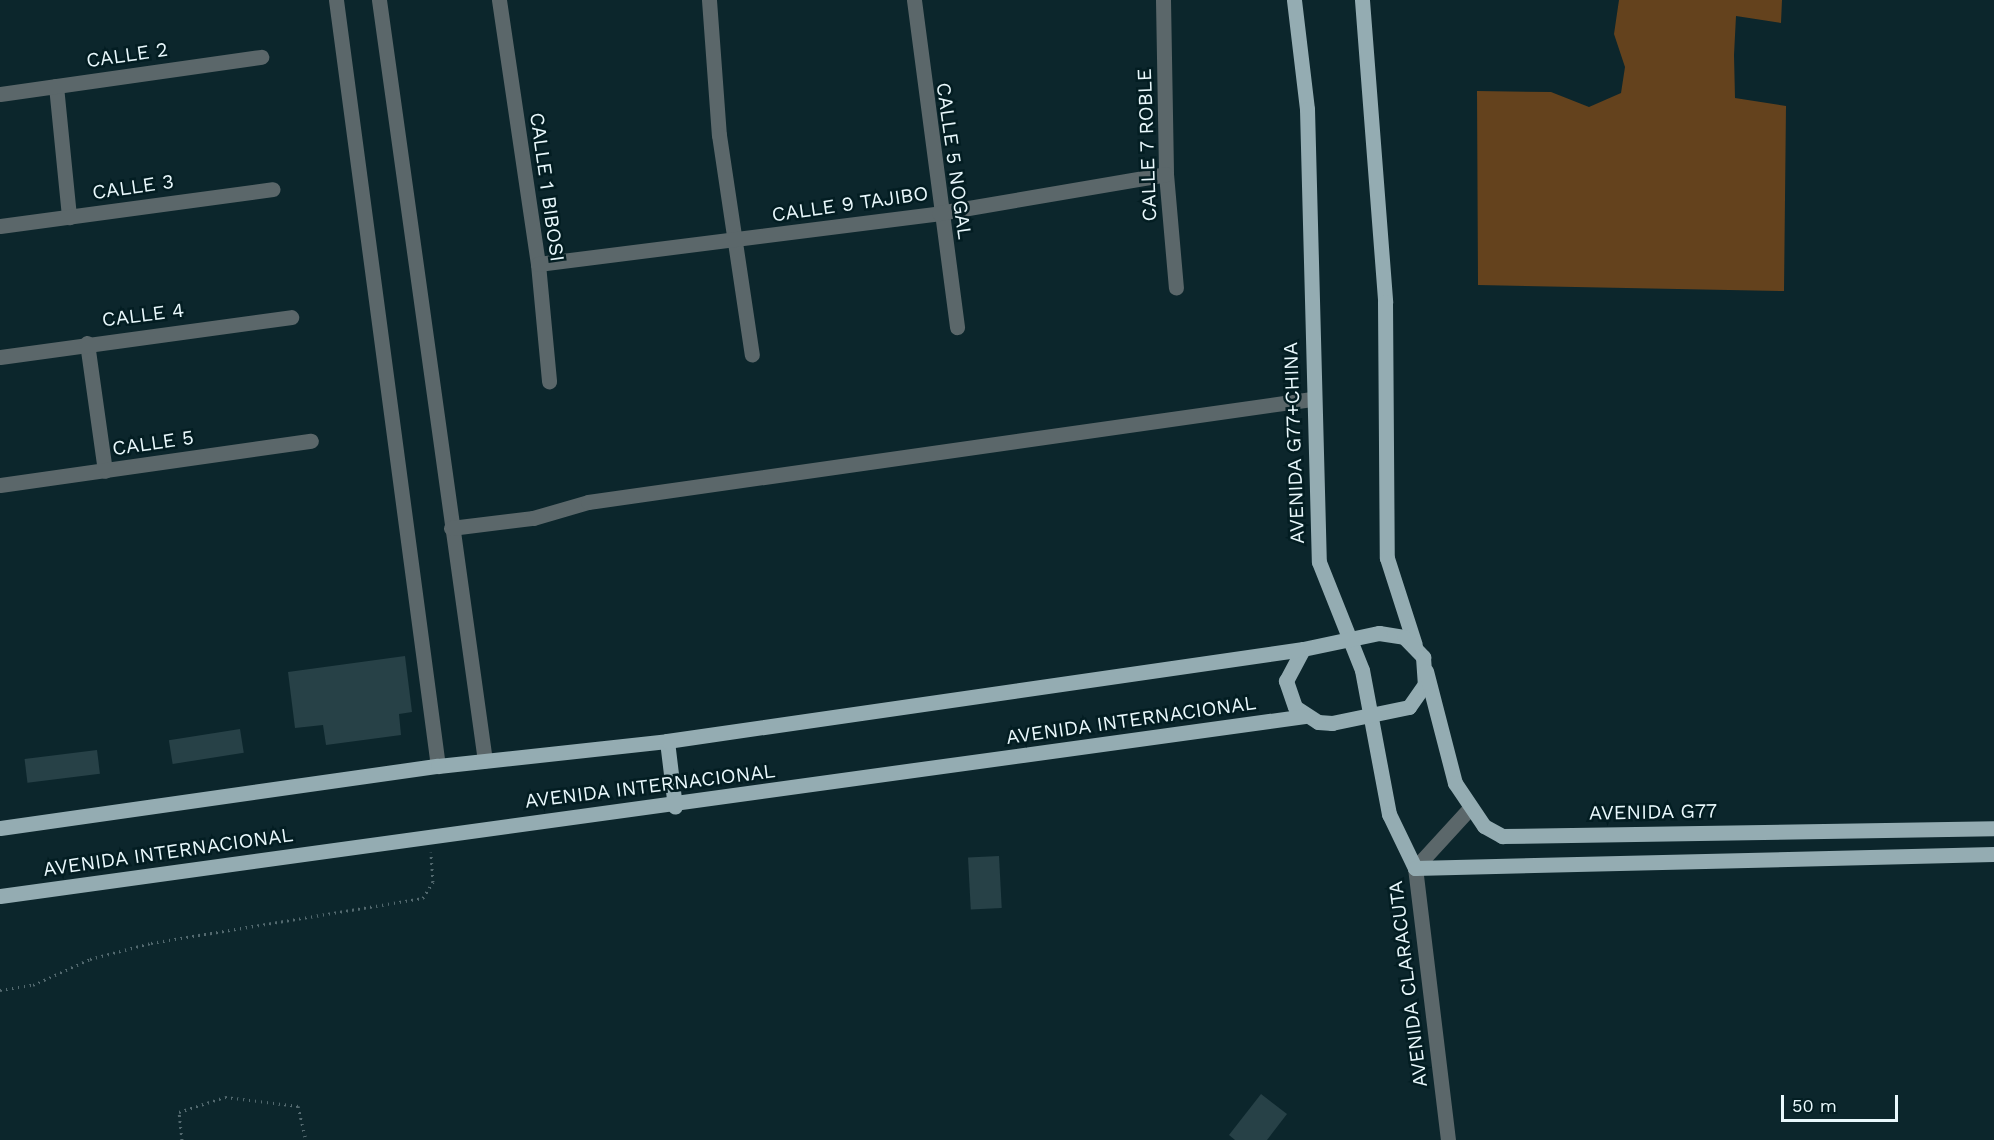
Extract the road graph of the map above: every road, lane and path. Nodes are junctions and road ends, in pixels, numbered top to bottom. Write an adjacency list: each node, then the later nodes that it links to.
1 (336, 0): 39 (street)
2 (379, 0): 30 (street)
3 (498, 0): 18 (street, CALLE 1 BIBOSI)
4 (709, 0): 17 (street)
5 (914, 0): 14 (street, CALLE 5 NOGAL)
6 (1163, 0): 12 (street, CALLE 7 ROBLE)
7 (1294, 0): 26 (main road, AVENIDA G77+CHINA)
8 (1362, 0): 32 (main road)
9 (261, 57): 10 (street, CALLE 2)
10 (56, 86): 11 (street, CALLE 2); 15 (street)
11 (0, 94)
12 (1166, 174): 14 (street, CALLE 9 TAJIBO); 19 (street, CALLE 7 ROBLE)
13 (272, 189): 15 (street, CALLE 3)
14 (939, 213): 17 (street, CALLE 9 TAJIBO); 21 (street, CALLE 5 NOGAL)
15 (69, 217): 16 (street, CALLE 3)
16 (0, 226)
17 (739, 240): 18 (street, CALLE 9 TAJIBO); 23 (street)
18 (538, 264): 25 (street, CALLE 1 BIBOSI)
19 (1176, 288)
20 (291, 317): 22 (street, CALLE 4)
21 (957, 327)
22 (87, 344): 24 (street, CALLE 4); 28 (street)
23 (752, 355)
24 (0, 357)
25 (549, 381)
26 (1312, 399): 30 (street); 31 (main road, AVENIDA G77+CHINA)
27 (311, 441): 28 (street, CALLE 5)
28 (105, 471): 29 (street, CALLE 5)
29 (0, 485)
30 (452, 528): 38 (street)
31 (1345, 638): 32 (main road); 33 (main road); 36 (main road, AVENIDA G77+CHINA)
32 (1415, 645): 34 (main road, AVENIDA G77)
33 (1303, 649): 35 (main road); 37 (main road)
34 (1426, 670): 36 (main road); 41 (main road, AVENIDA G77)
35 (1305, 716): 36 (main road); 40 (main road, AVENIDA INTERNACIONAL)
36 (1372, 717): 46 (main road, AVENIDA G77+CHINA)
37 (667, 741): 38 (main road); 40 (main road)
38 (485, 761): 39 (main road)
39 (438, 766): 42 (main road)
40 (675, 807): 44 (main road, AVENIDA INTERNACIONAL)
41 (1469, 809): 43 (main road, AVENIDA G77); 46 (street, AVENIDA CLARACUTA)
42 (0, 828)
43 (1994, 828)
44 (429, 836): 47 (main road, AVENIDA INTERNACIONAL); 48 (path)
45 (1994, 854): 46 (main road)
46 (1415, 868): 51 (street, AVENIDA CLARACUTA)
47 (0, 896)
48 (0, 990)
49 (182, 1140): 50 (path)
50 (306, 1140)
51 (1448, 1140)

